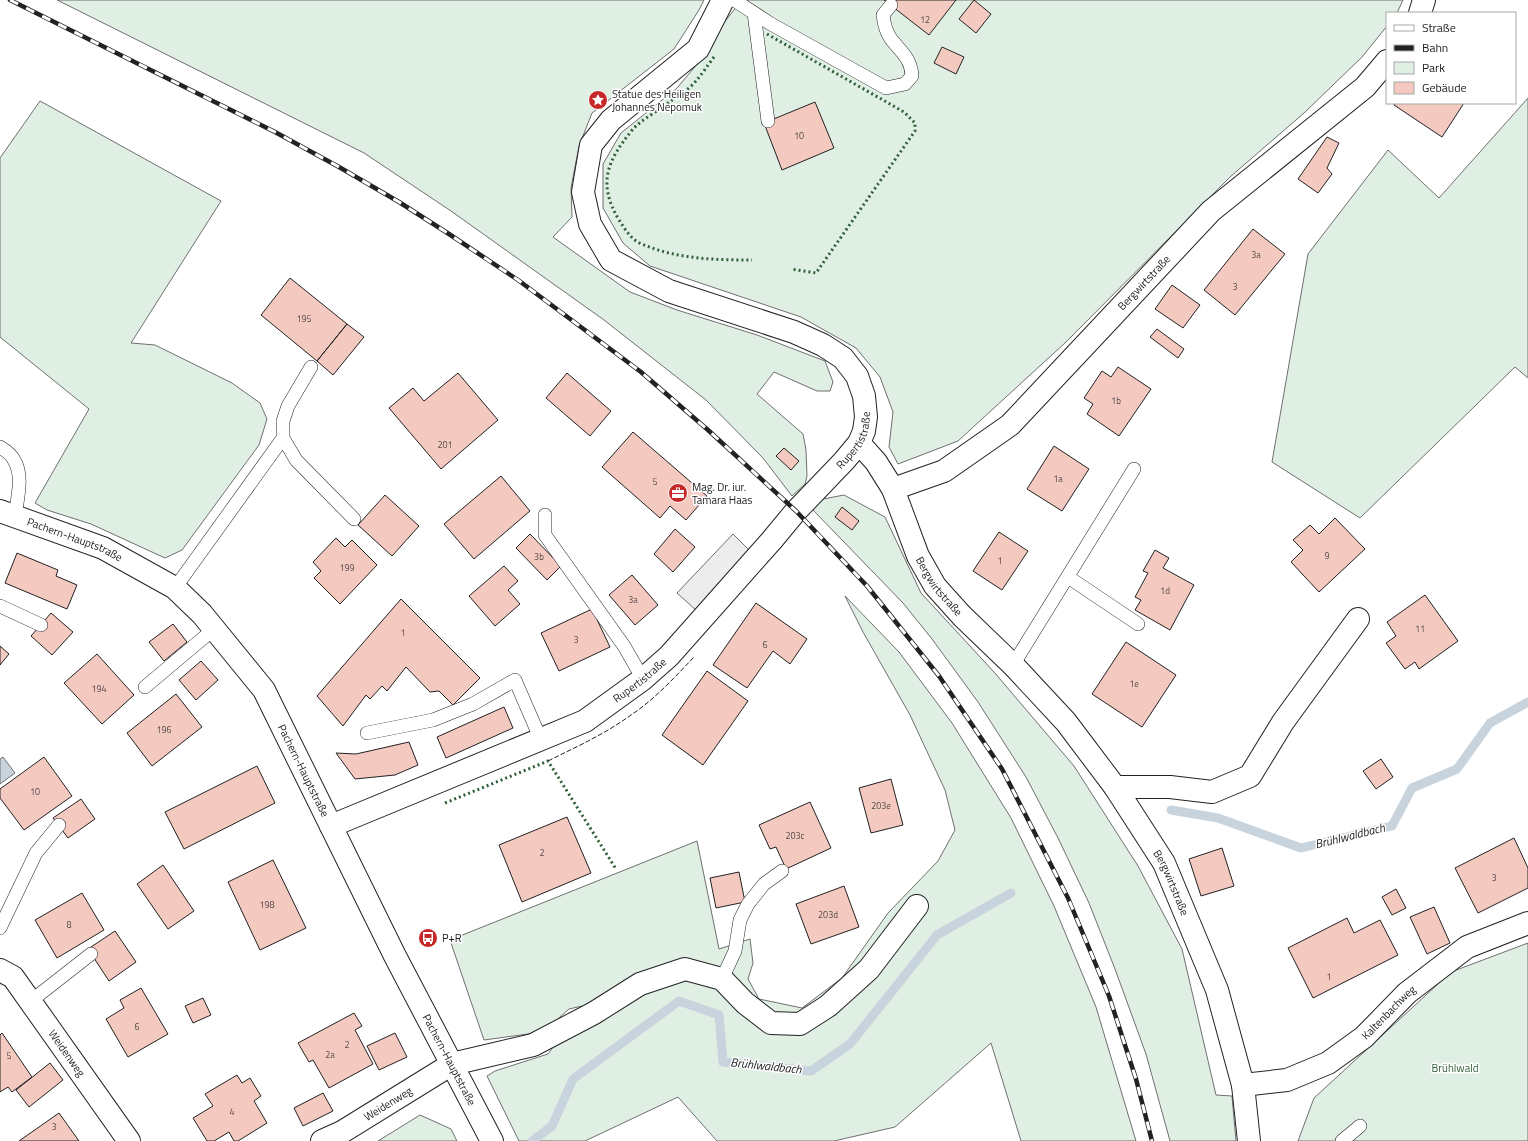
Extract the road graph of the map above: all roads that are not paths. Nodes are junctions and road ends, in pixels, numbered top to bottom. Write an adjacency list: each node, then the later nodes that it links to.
1 (723, 0): 11 (street, Rupertistraße)
2 (734, 0): 6 (lane)
3 (1424, 0): 5 (street)
4 (891, 5): 6 (lane)
5 (1420, 12)
6 (754, 13): 8 (lane)
7 (1386, 62): 14 (street, Bergwirtstraße)
8 (768, 121)
9 (311, 367): 10 (lane)
10 (283, 438): 17 (lane); 19 (lane)
11 (859, 443): 14 (street, Bergwirtstraße); 26 (street, Rupertistraße)
12 (0, 446): 15 (lane)
13 (1134, 469): 18 (lane)
14 (893, 489): 25 (street, Bergwirtstraße)
15 (8, 514): 19 (street, Pachern-Hauptstraße)
16 (545, 514): 26 (lane)
17 (354, 519)
18 (1068, 577): 22 (lane); 25 (lane)
19 (175, 588): 24 (street, Pachern-Hauptstraße)
20 (0, 606): 23 (lane)
21 (1358, 619): 30 (street)
22 (1138, 624)
23 (41, 625)
24 (214, 629): 27 (lane); 32 (street, Pachern-Hauptstraße)
25 (1013, 665): 30 (street, Bergwirtstraße)
26 (643, 679): 29 (street, Rupertistraße)
27 (145, 687)
28 (367, 733): 29 (lane)
29 (541, 740): 32 (street, Rupertistraße)
30 (1114, 787): 42 (street, Bergwirtstraße)
31 (59, 825): 36 (lane)
32 (331, 826): 41 (street, Pachern-Hauptstraße)
33 (782, 871): 39 (lane)
34 (917, 906): 39 (street)
35 (1528, 923): 42 (street, Kaltenbachweg)
36 (0, 928)
37 (91, 954): 40 (lane)
38 (0, 970): 40 (street, Weidenweg)
39 (722, 979): 41 (street, Weidenweg)
40 (31, 1001): 44 (street, Weidenweg)
41 (452, 1064): 45 (street, Weidenweg); 46 (street, Pachern-Hauptstraße)
42 (1243, 1085): 47 (street, Bergwirtstraße)
43 (1360, 1126): 48 (lane)
44 (129, 1141)
45 (322, 1141)
46 (492, 1141)
47 (1249, 1141)
48 (1342, 1141)

